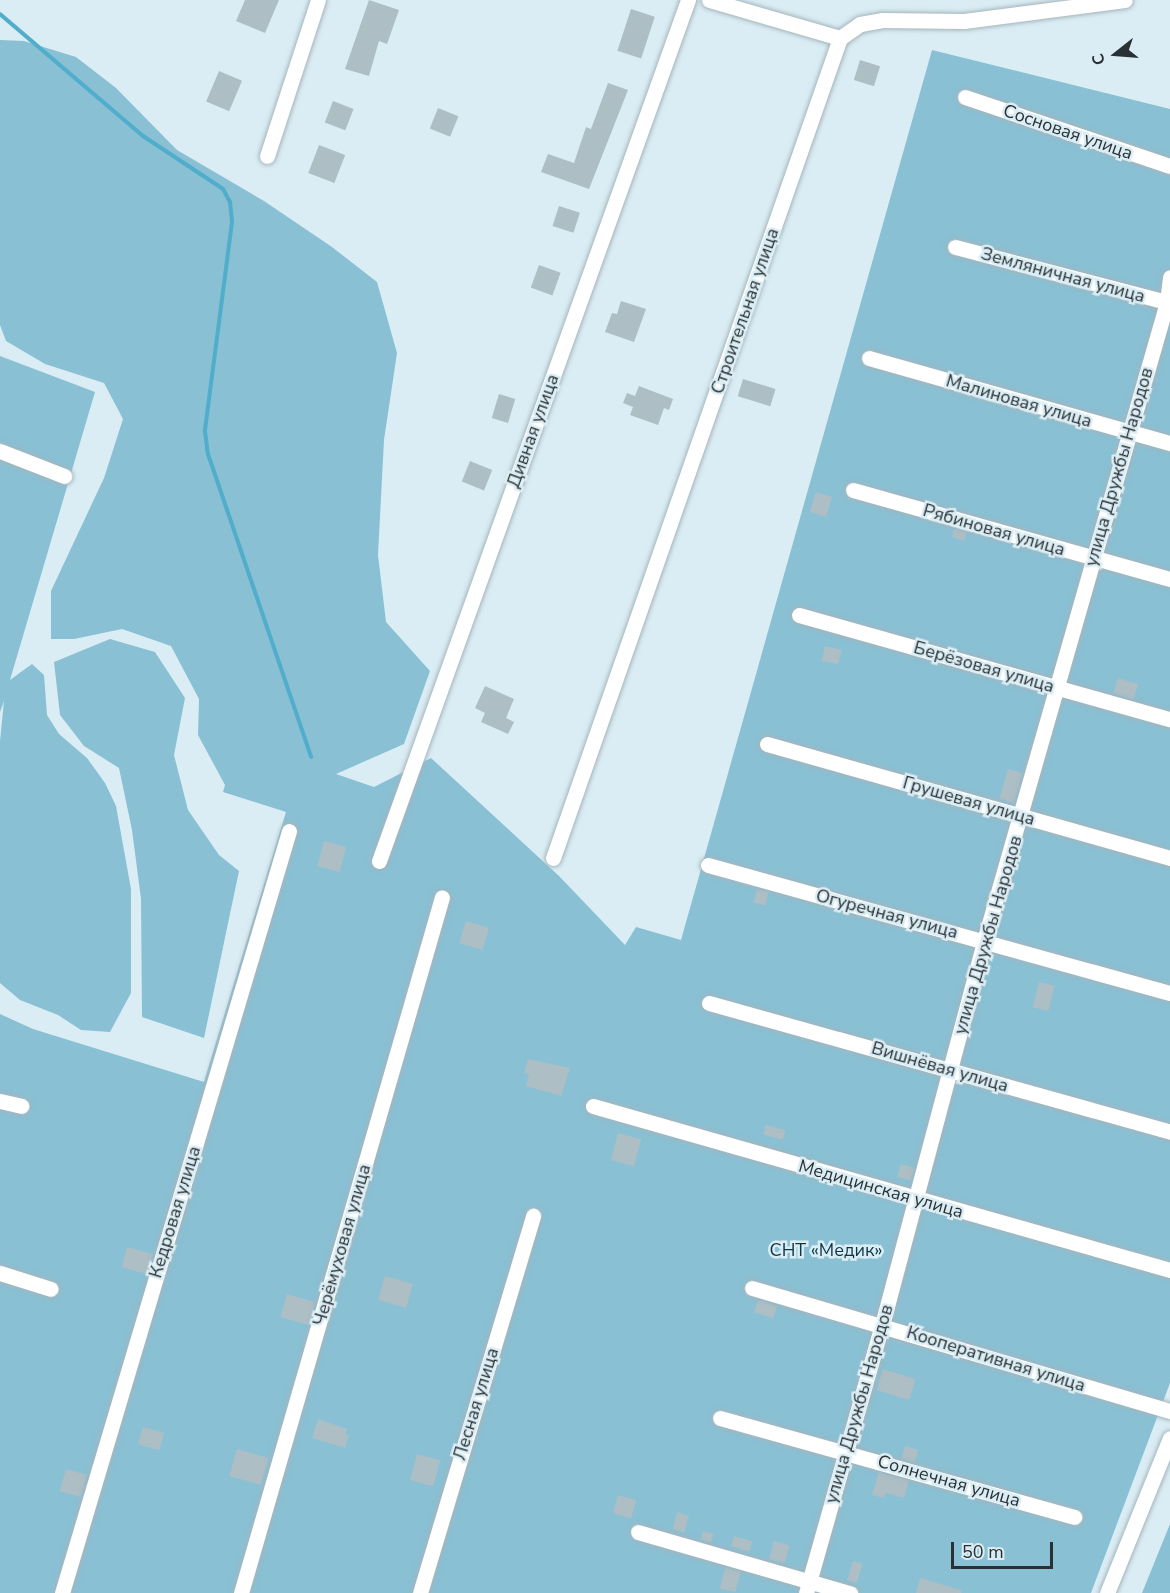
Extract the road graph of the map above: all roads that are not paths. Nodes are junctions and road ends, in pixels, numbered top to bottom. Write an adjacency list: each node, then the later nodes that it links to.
1 (318, 0): 7 (street)
2 (688, 0): 28 (street, Дивная улица)
3 (709, 0): 5 (street)
4 (1125, 0): 5 (street)
5 (840, 38): 26 (street, Строительная улица)
6 (965, 97): 8 (street, Сосновая улица)
7 (267, 156)
8 (1170, 166)
9 (955, 247): 11 (street, Земляничная улица)
10 (1170, 278): 11 (street, улица Дружбы Народов)
11 (1168, 303): 13 (street, улица Дружбы Народов)
12 (868, 358): 13 (street, Малиновая улица)
13 (1128, 432): 14 (street, Малиновая улица); 18 (street, улица Дружбы Народов)
14 (1170, 443)
15 (0, 451): 16 (street)
16 (64, 476)
17 (853, 490): 18 (street, Рябиновая улица)
18 (1093, 558): 19 (street, Рябиновая улица); 21 (street, улица Дружбы Народов)
19 (1170, 579)
20 (799, 615): 21 (street, Берёзовая улица)
21 (1057, 688): 22 (street, Берёзовая улица); 24 (street, улица Дружбы Народов)
22 (1170, 719)
23 (767, 744): 24 (street, Грушевая улица)
24 (1022, 816): 27 (street, Грушевая улица); 31 (street, улица Дружбы Народов)
25 (289, 831): 53 (street, Кедровая улица)
26 (553, 858)
27 (1170, 858)
28 (379, 861)
29 (708, 865): 31 (street, Огуречная улица)
30 (442, 897): 54 (street, Черёмуховая улица)
31 (984, 941): 32 (street, Огуречная улица); 34 (street, улица Дружбы Народов)
32 (1170, 993)
33 (709, 1003): 34 (street, Вишнёвая улица)
34 (951, 1070): 38 (street, Вишнёвая улица); 39 (street, улица Дружбы Народов)
35 (0, 1101): 36 (street)
36 (21, 1106)
37 (593, 1106): 39 (street, Медицинская улица)
38 (1170, 1131)
39 (915, 1199): 41 (street, Медицинская улица); 45 (street, улица Дружбы Народов)
40 (533, 1216): 55 (street, Лесная улица)
41 (1170, 1270)
42 (0, 1274): 44 (street)
43 (752, 1288): 45 (street, Кооперативная улица)
44 (51, 1289)
45 (882, 1325): 46 (street, Кооперативная улица); 49 (street, улица Дружбы Народов)
46 (1170, 1411)
47 (720, 1418): 49 (street, Солнечная улица)
48 (1170, 1438): 57 (street)
49 (846, 1452): 50 (street, Солнечная улица); 52 (street, улица Дружбы Народов)
50 (1074, 1516)
51 (638, 1532): 52 (street)
52 (808, 1587): 56 (street)
53 (62, 1593)
54 (241, 1593)
55 (420, 1593)
56 (850, 1593)
57 (1107, 1593)

